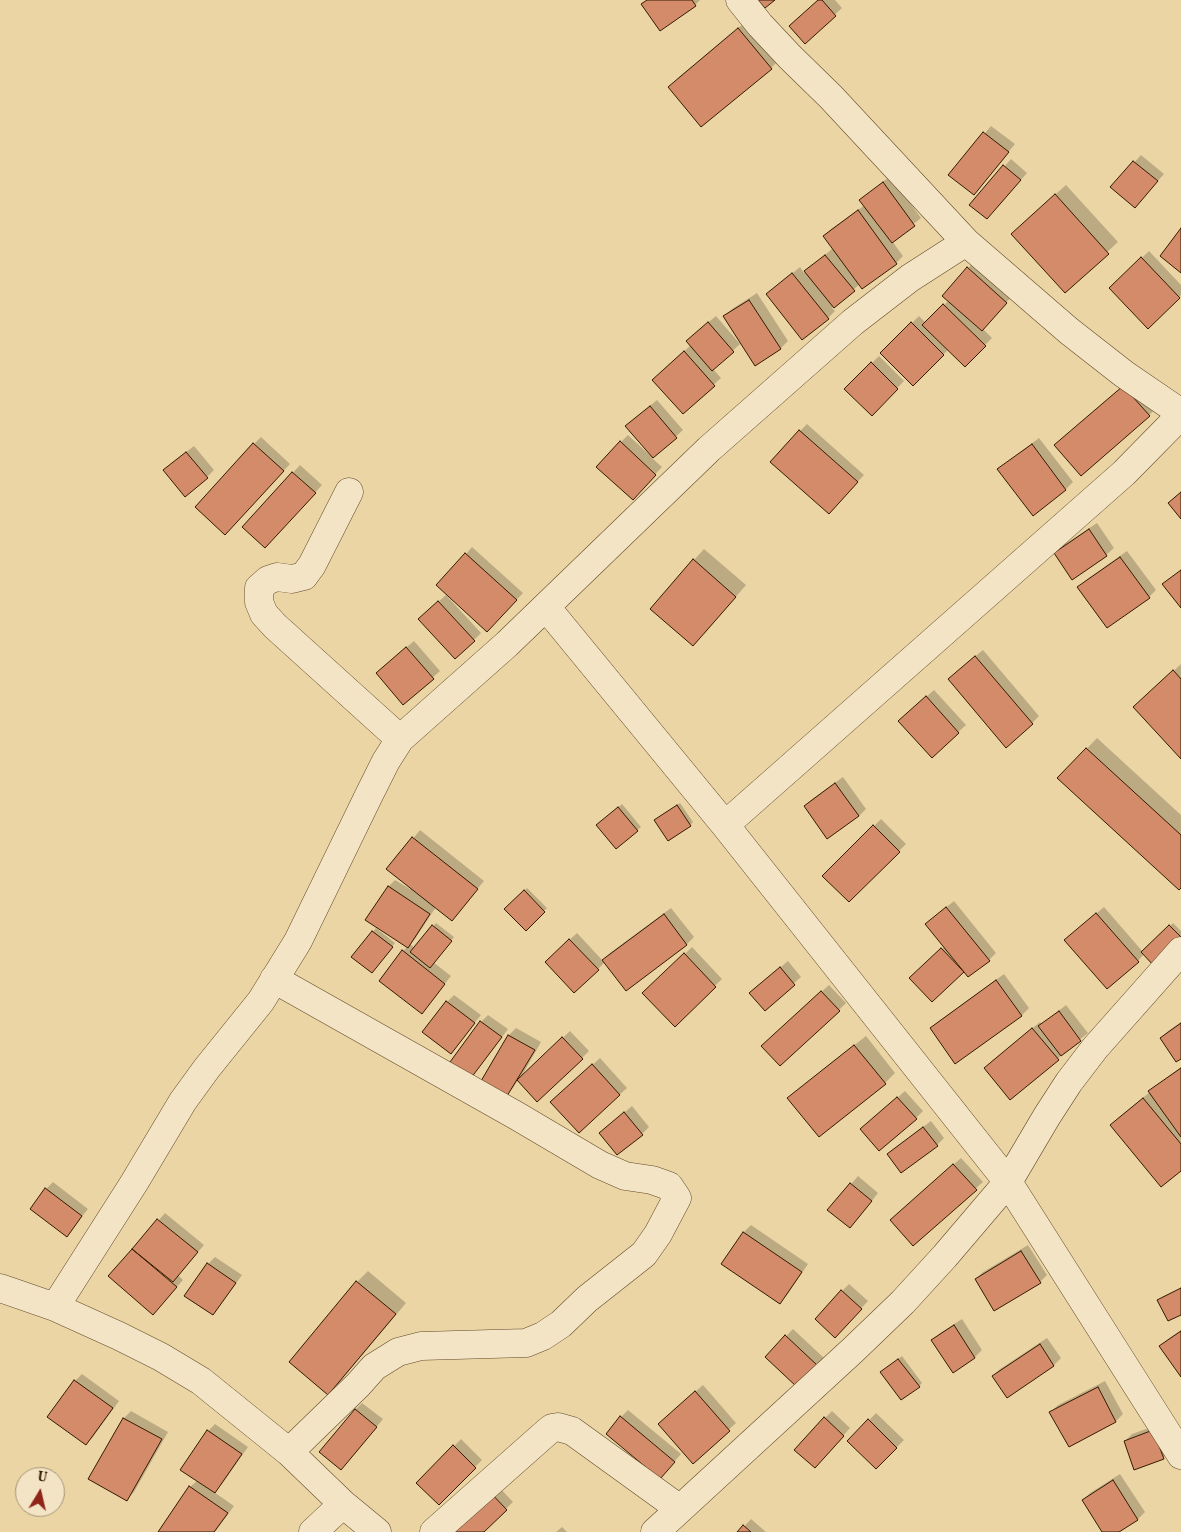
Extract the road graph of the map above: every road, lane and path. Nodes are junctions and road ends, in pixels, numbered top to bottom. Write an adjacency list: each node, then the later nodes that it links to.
1 (740, 0): 2 (street)
2 (966, 242): 3 (street); 5 (street)
3 (1181, 414): 7 (street)
4 (349, 492): 6 (street)
5 (546, 606): 6 (street); 7 (street)
6 (400, 739): 9 (street)
7 (725, 825): 10 (street)
8 (1181, 951): 10 (street)
9 (274, 979): 12 (street); 13 (street)
10 (1008, 1182): 14 (street); 16 (street)
11 (0, 1288): 12 (street)
12 (55, 1307): 13 (street)
13 (289, 1452): 15 (street)
14 (1181, 1455)
15 (343, 1504): 17 (street); 18 (street)
16 (680, 1509): 19 (street); 20 (street)
17 (313, 1532)
18 (377, 1532)
19 (434, 1532)
20 (655, 1532)

